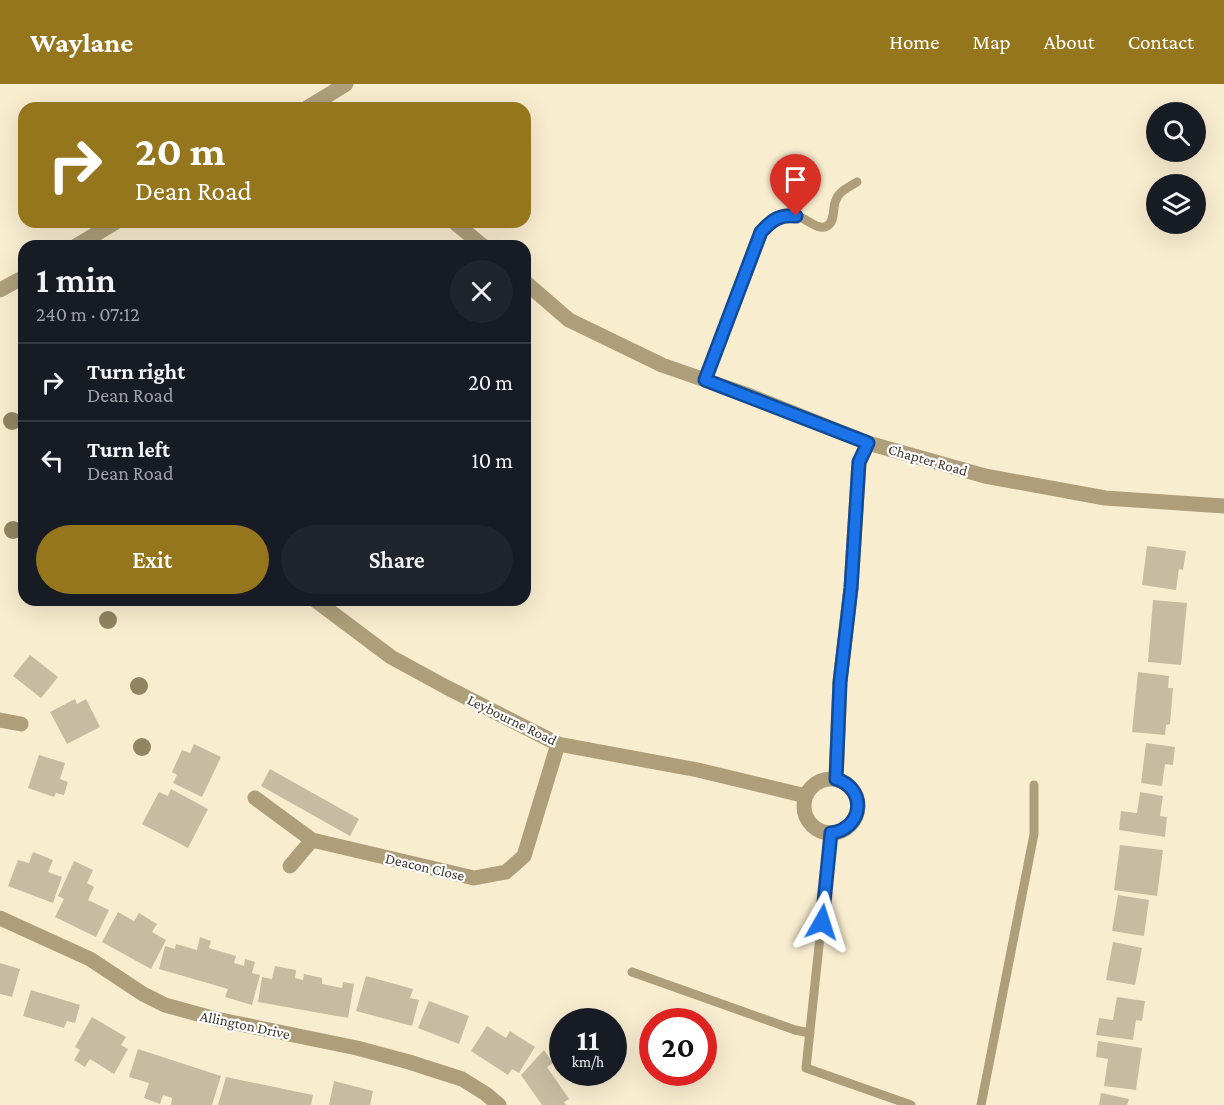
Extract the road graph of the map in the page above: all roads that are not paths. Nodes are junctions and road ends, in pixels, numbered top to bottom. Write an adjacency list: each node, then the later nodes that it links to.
1 (346, 84): 2 (street)
2 (320, 102)
3 (857, 182): 11 (lane)
4 (106, 228): 6 (street)
5 (461, 228): 7 (street)
6 (86, 240)
7 (476, 240)
8 (18, 280): 10 (street)
9 (531, 287): 11 (street, Chapter Road)
10 (0, 290)
11 (705, 380): 12 (street, Chapter Road)
12 (868, 443): 13 (street, Chapter Road); 18 (street)
13 (1224, 506)
14 (323, 606): 17 (street, Leybourne Road)
15 (0, 720): 16 (street)
16 (21, 724)
17 (558, 744): 20 (street, Leybourne Road); 23 (street, Deacon Close)
18 (836, 779): 20 (street); 22 (street)
19 (1034, 785): 30 (lane)
20 (806, 796): 22 (street)
21 (255, 798): 23 (street, Deacon Close)
22 (831, 833): 27 (lane)
23 (312, 840): 24 (street)
24 (290, 866)
25 (0, 918): 28 (street, Allington Drive)
26 (632, 972): 27 (lane)
27 (810, 1033): 29 (lane)
28 (500, 1105)
29 (911, 1105)
30 (981, 1105)

